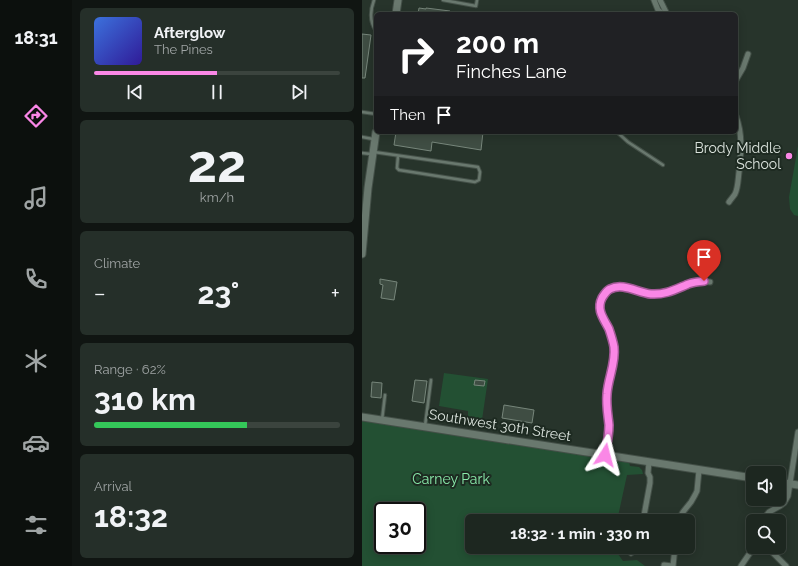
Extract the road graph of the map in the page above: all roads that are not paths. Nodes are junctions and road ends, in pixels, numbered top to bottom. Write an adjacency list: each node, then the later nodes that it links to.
1 (374, 0): 10 (lane)
2 (398, 0): 7 (street)
3 (442, 0): 4 (lane)
4 (477, 0)
5 (654, 0): 8 (street)
6 (660, 0): 9 (street)
7 (396, 12)
8 (660, 12)
9 (666, 12)
10 (374, 28)
11 (748, 54): 12 (street)
12 (738, 77)
13 (362, 112): 14 (lane)
14 (374, 114)
15 (738, 124): 24 (street)
16 (618, 134): 22 (lane)
17 (376, 136): 18 (lane); 20 (street)
18 (362, 137)
19 (362, 153): 20 (lane)
20 (373, 153): 21 (lane); 23 (street)
21 (398, 156): 21 (lane)
22 (662, 166)
23 (364, 193): 25 (street)
24 (729, 202)
25 (363, 240): 26 (street)
26 (362, 254)
27 (710, 282): 34 (street)
28 (431, 380): 32 (lane)
29 (385, 395): 31 (lane)
30 (362, 417): 31 (street, Southwest 30th Street)
31 (382, 420): 32 (street, Southwest 30th Street)
32 (425, 427): 34 (street, Southwest 30th Street)
33 (798, 432): 39 (street)
34 (605, 455): 35 (street, Southwest 30th Street)
35 (650, 462): 36 (street, Southwest 30th Street); 41 (street)
36 (699, 470): 37 (street, Southwest 30th Street); 42 (street)
37 (746, 477)
38 (786, 483): 39 (street)
39 (790, 484): 40 (street); 43 (street)
40 (798, 485)
41 (644, 514)
42 (681, 514)
43 (767, 514)
44 (674, 554): 48 (street)
45 (749, 554): 49 (street)
46 (774, 554): 50 (street)
47 (664, 566): 48 (street)
48 (672, 566)
49 (741, 566)
50 (786, 566)

